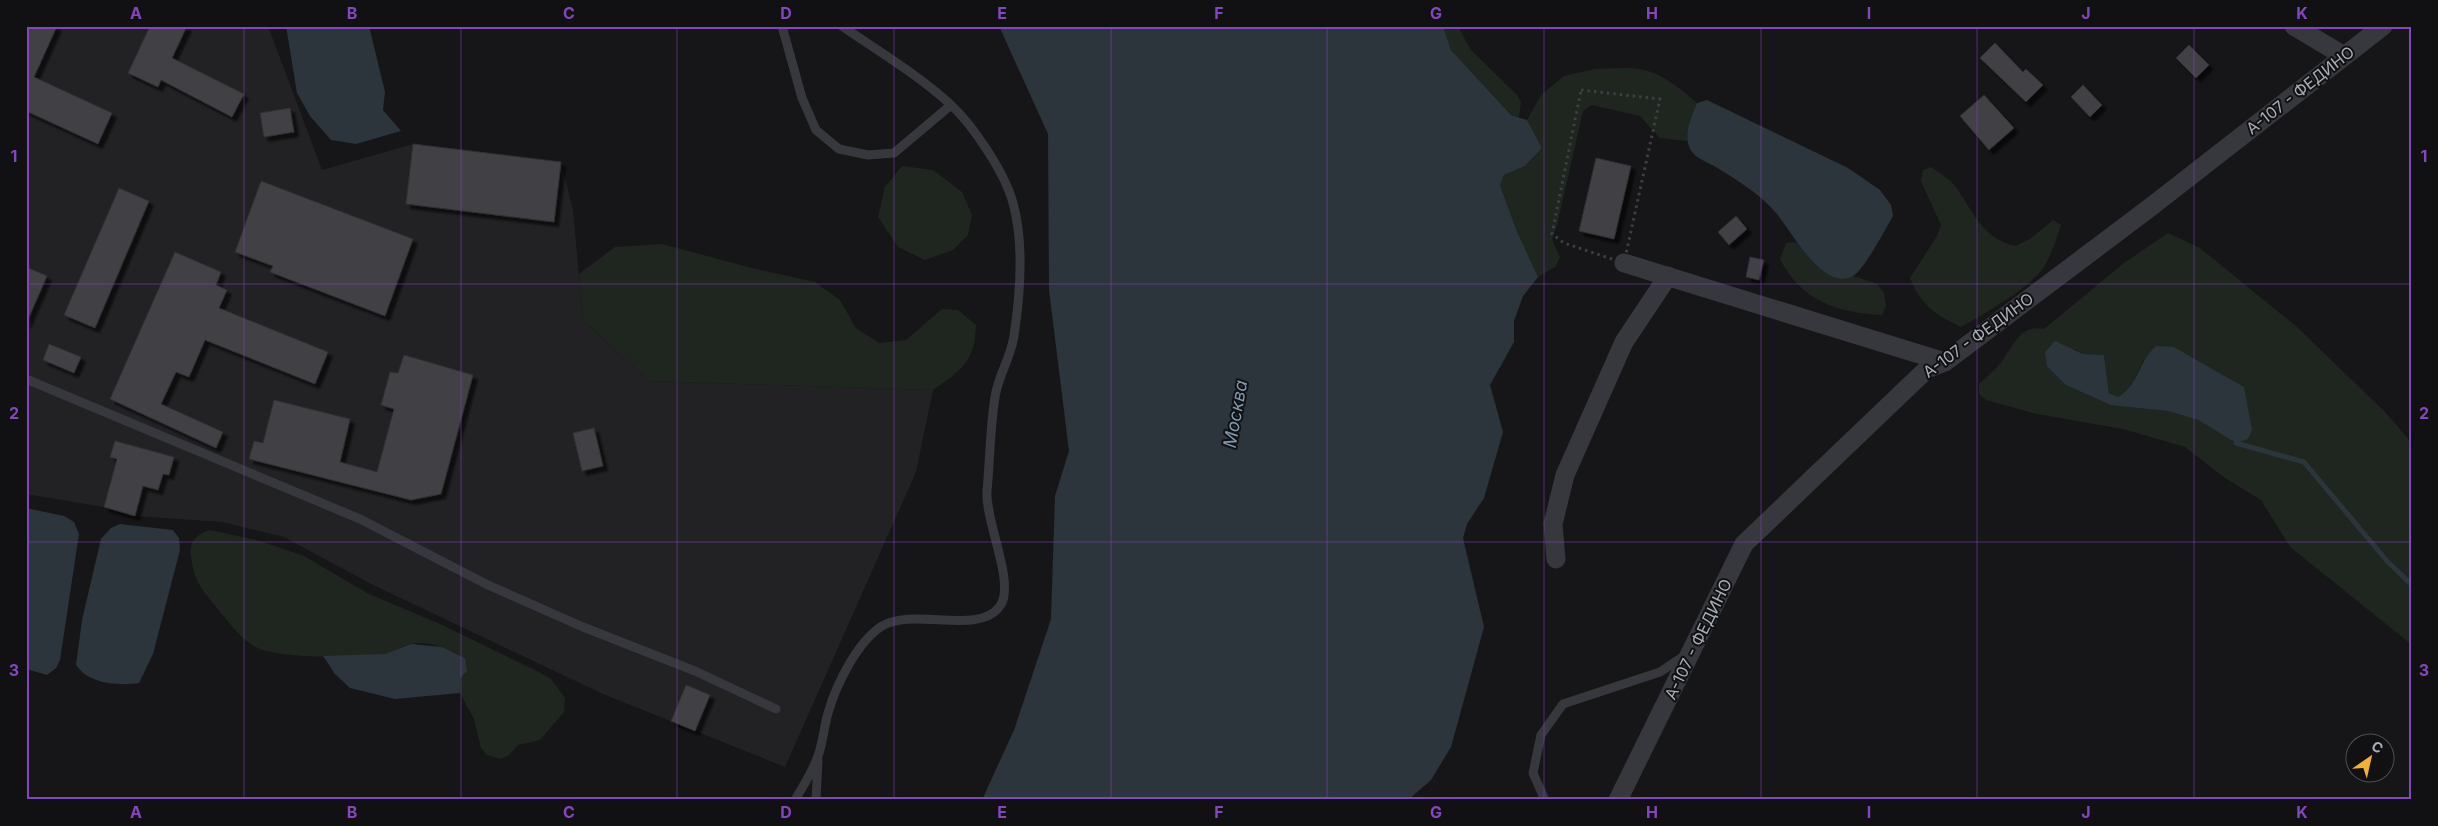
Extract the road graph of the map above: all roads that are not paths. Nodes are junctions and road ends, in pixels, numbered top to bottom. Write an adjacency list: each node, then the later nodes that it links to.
1 (782, 26): 6 (lane)
2 (842, 26): 6 (lane)
3 (2294, 26): 5 (street)
4 (2383, 26): 5 (street, А-107 - ФЕДИНО)
5 (2344, 56): 9 (street, А-107 - ФЕДИНО)
6 (951, 105): 14 (lane)
7 (1624, 263): 8 (street)
8 (1668, 276): 9 (street); 11 (street)
9 (1945, 362): 12 (street, А-107 - ФЕДИНО)
10 (26, 378): 13 (lane)
11 (1556, 559)
12 (1692, 650): 17 (lane); 18 (street, А-107 - ФЕДИНО)
13 (776, 709)
14 (818, 757): 15 (lane); 16 (lane)
15 (795, 800)
16 (816, 800)
17 (1545, 800)
18 (1618, 800)

